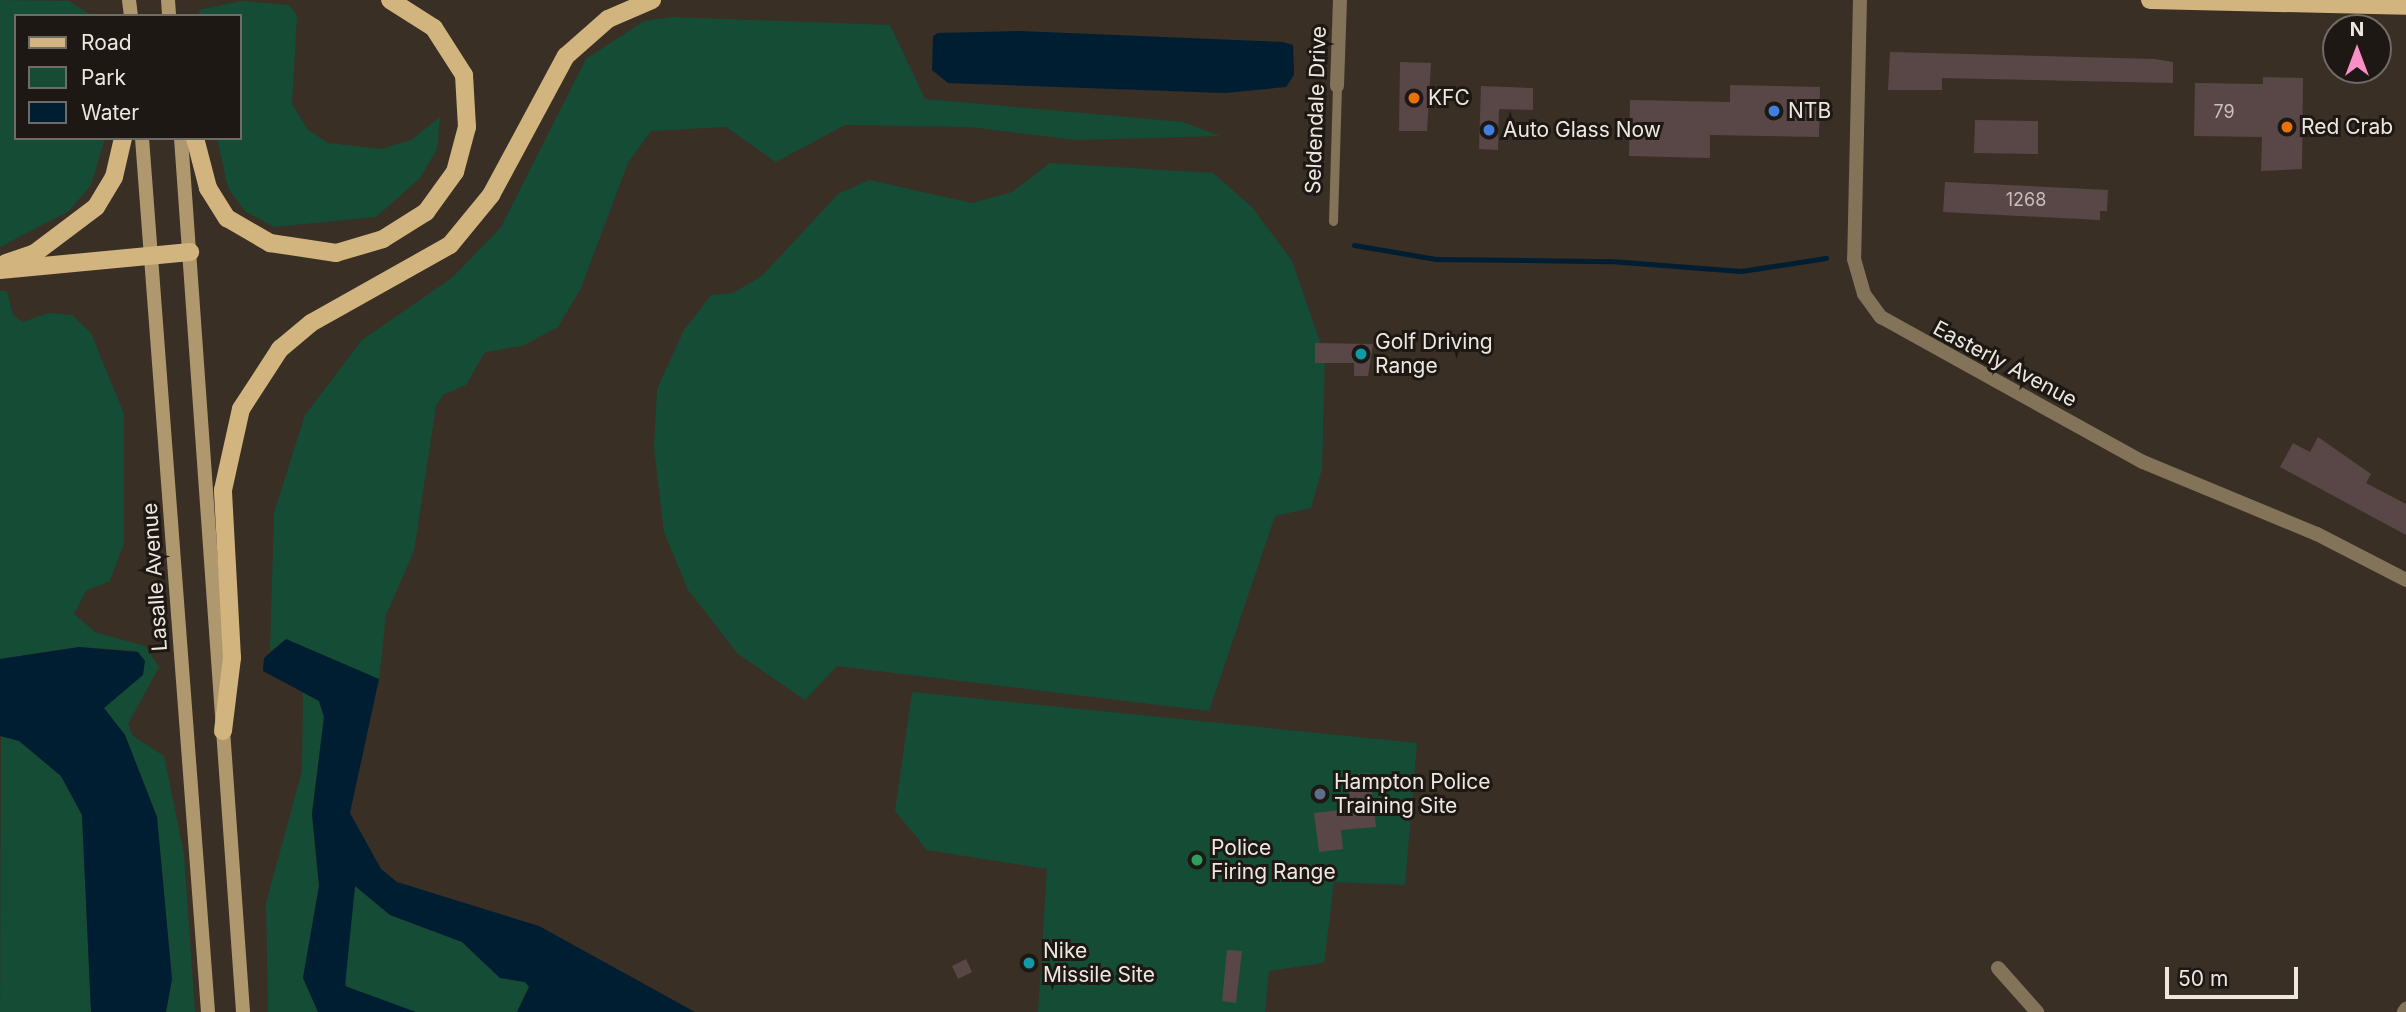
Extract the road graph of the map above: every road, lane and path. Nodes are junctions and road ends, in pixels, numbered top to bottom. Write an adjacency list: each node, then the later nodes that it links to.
1 (390, 0): 11 (main road)
2 (652, 0): 18 (main road)
3 (1340, 0): 7 (street, Seldendale Drive)
4 (1860, 0): 17 (street, Easterly Avenue)
5 (2150, 0): 6 (main road)
6 (2406, 6)
7 (1337, 86): 12 (lane, Seldendale Drive)
8 (123, 140): 15 (main road)
9 (142, 140): 14 (main road, Lasalle Avenue)
10 (181, 140): 13 (main road)
11 (196, 140)
12 (1334, 221)
13 (190, 252): 14 (main road); 18 (main road)
14 (153, 256): 16 (main road); 20 (main road, Lasalle Avenue)
15 (0, 265)
16 (0, 270)
17 (2406, 580)
18 (223, 731): 21 (main road)
19 (1998, 968): 22 (street)
20 (208, 1012)
21 (243, 1012)
22 (2037, 1012)

